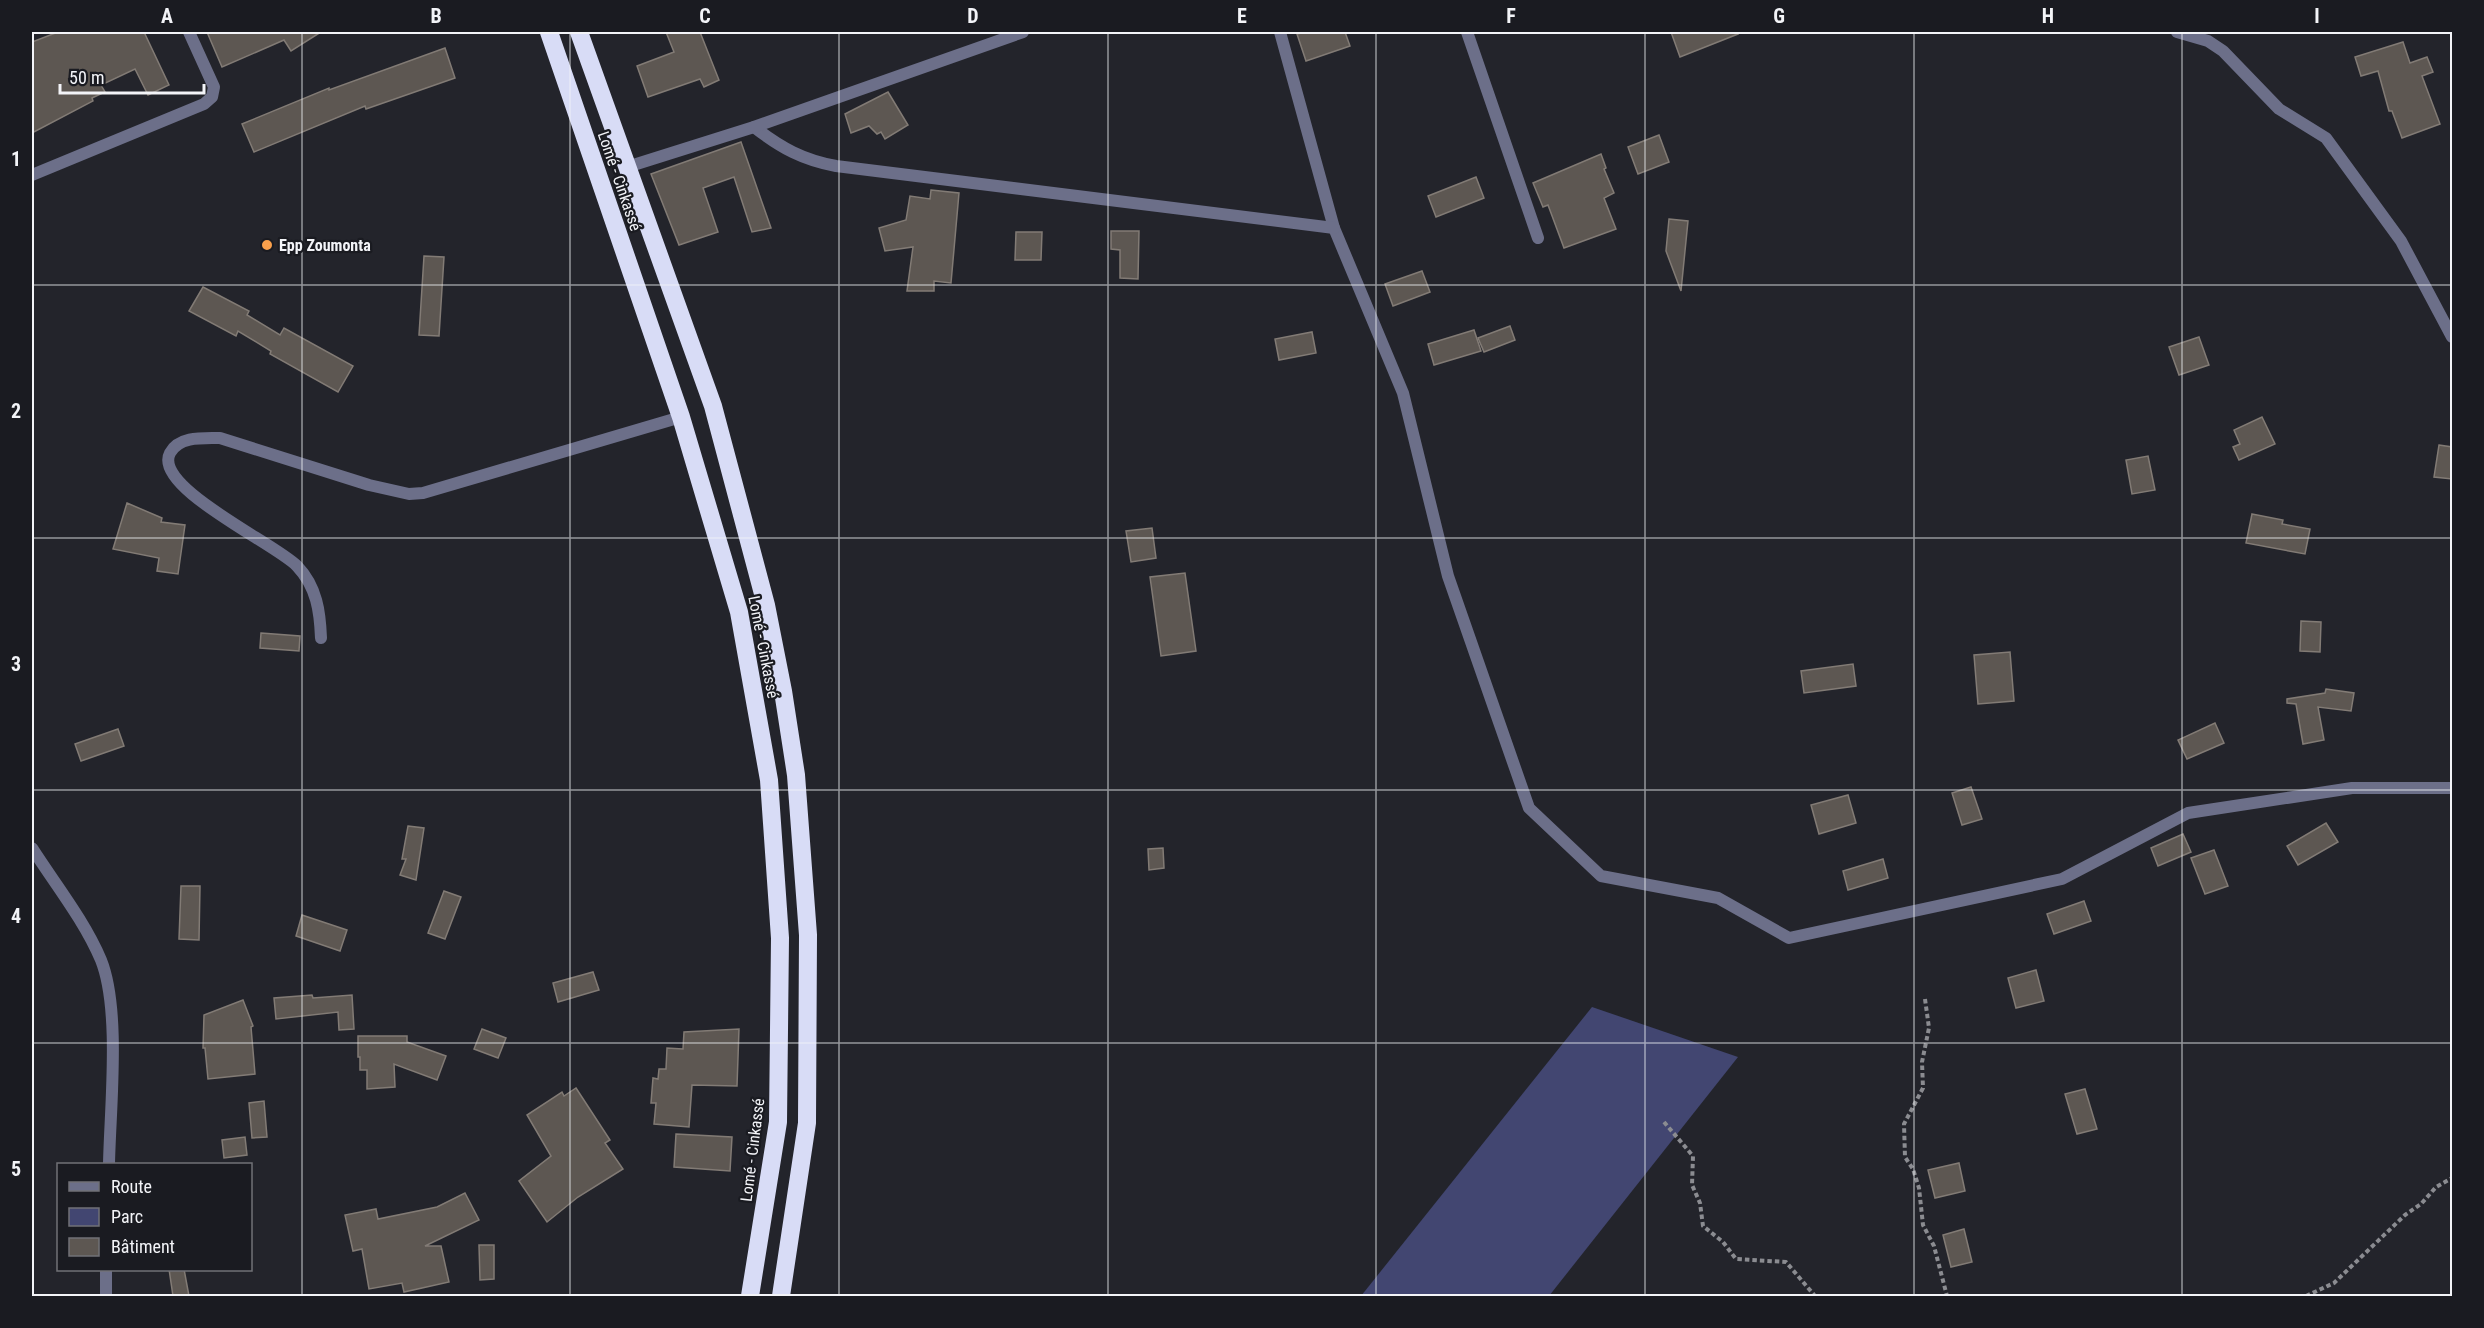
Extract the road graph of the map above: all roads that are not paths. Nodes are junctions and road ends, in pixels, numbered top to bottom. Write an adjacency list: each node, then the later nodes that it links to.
1 (189, 32): 10 (street)
2 (549, 32): 14 (highway, Lomé - Cinkassé)
3 (579, 32): 9 (highway, Lomé - Cinkassé)
4 (1023, 32): 8 (street)
5 (1280, 32): 11 (street)
6 (1467, 32): 12 (street)
7 (2177, 32): 13 (street)
8 (754, 127): 9 (street); 11 (street)
9 (627, 167): 19 (highway, Lomé - Cinkassé)
10 (32, 175)
11 (1335, 228): 16 (street)
12 (1538, 238)
13 (2452, 337)
14 (681, 417): 15 (street); 18 (highway, Lomé - Cinkassé)
15 (321, 638)
16 (2452, 788)
17 (32, 848): 20 (street)
18 (778, 1122): 19 (highway); 23 (highway, Lomé - Cinkassé)
19 (807, 1123): 24 (highway, Lomé - Cinkassé)
20 (109, 1163)
21 (106, 1271): 22 (street)
22 (106, 1296)
23 (750, 1296)
24 (781, 1296)

